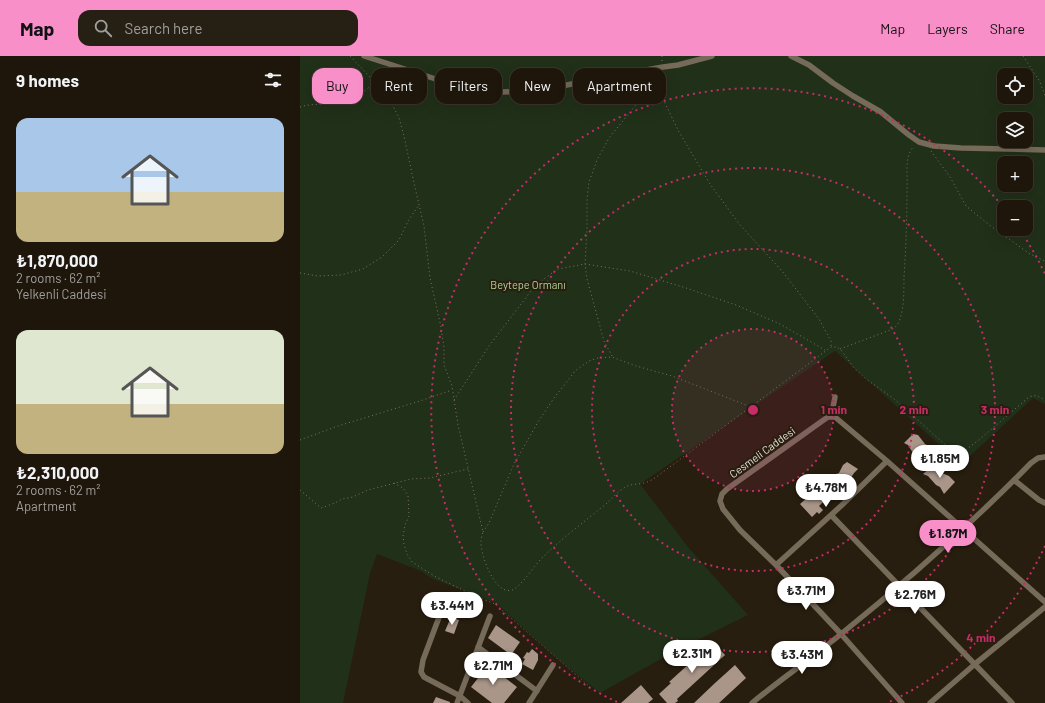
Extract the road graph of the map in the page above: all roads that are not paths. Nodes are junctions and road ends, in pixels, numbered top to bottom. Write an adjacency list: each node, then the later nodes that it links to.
1 (364, 56): 2 (street)
2 (712, 56)
3 (791, 56): 4 (street)
4 (1045, 150)
5 (835, 397): 6 (street)
6 (831, 417): 8 (street); 13 (street, Cesmeli Caddesi)
7 (1045, 457): 9 (street)
8 (887, 461): 11 (street); 12 (street)
9 (1014, 480): 10 (street); 12 (street)
10 (1045, 503)
11 (831, 515): 13 (street); 14 (street)
12 (963, 529): 14 (street); 15 (street)
13 (776, 565): 19 (street, Cesmeli Caddesi)
14 (899, 586): 19 (street); 21 (street)
15 (1045, 602)
16 (1045, 607): 21 (street)
17 (441, 612): 24 (street)
18 (490, 616): 20 (street)
19 (841, 634): 28 (street); 29 (street, Cesmeli Caddesi)
20 (478, 647): 23 (street); 24 (street)
21 (975, 664): 30 (street); 31 (street)
22 (553, 665): 23 (street)
23 (536, 691): 27 (street)
24 (460, 696): 25 (street); 26 (street)
25 (457, 703)
26 (468, 703)
27 (529, 703)
28 (752, 703)
29 (902, 703)
30 (930, 703)
31 (1012, 703)

